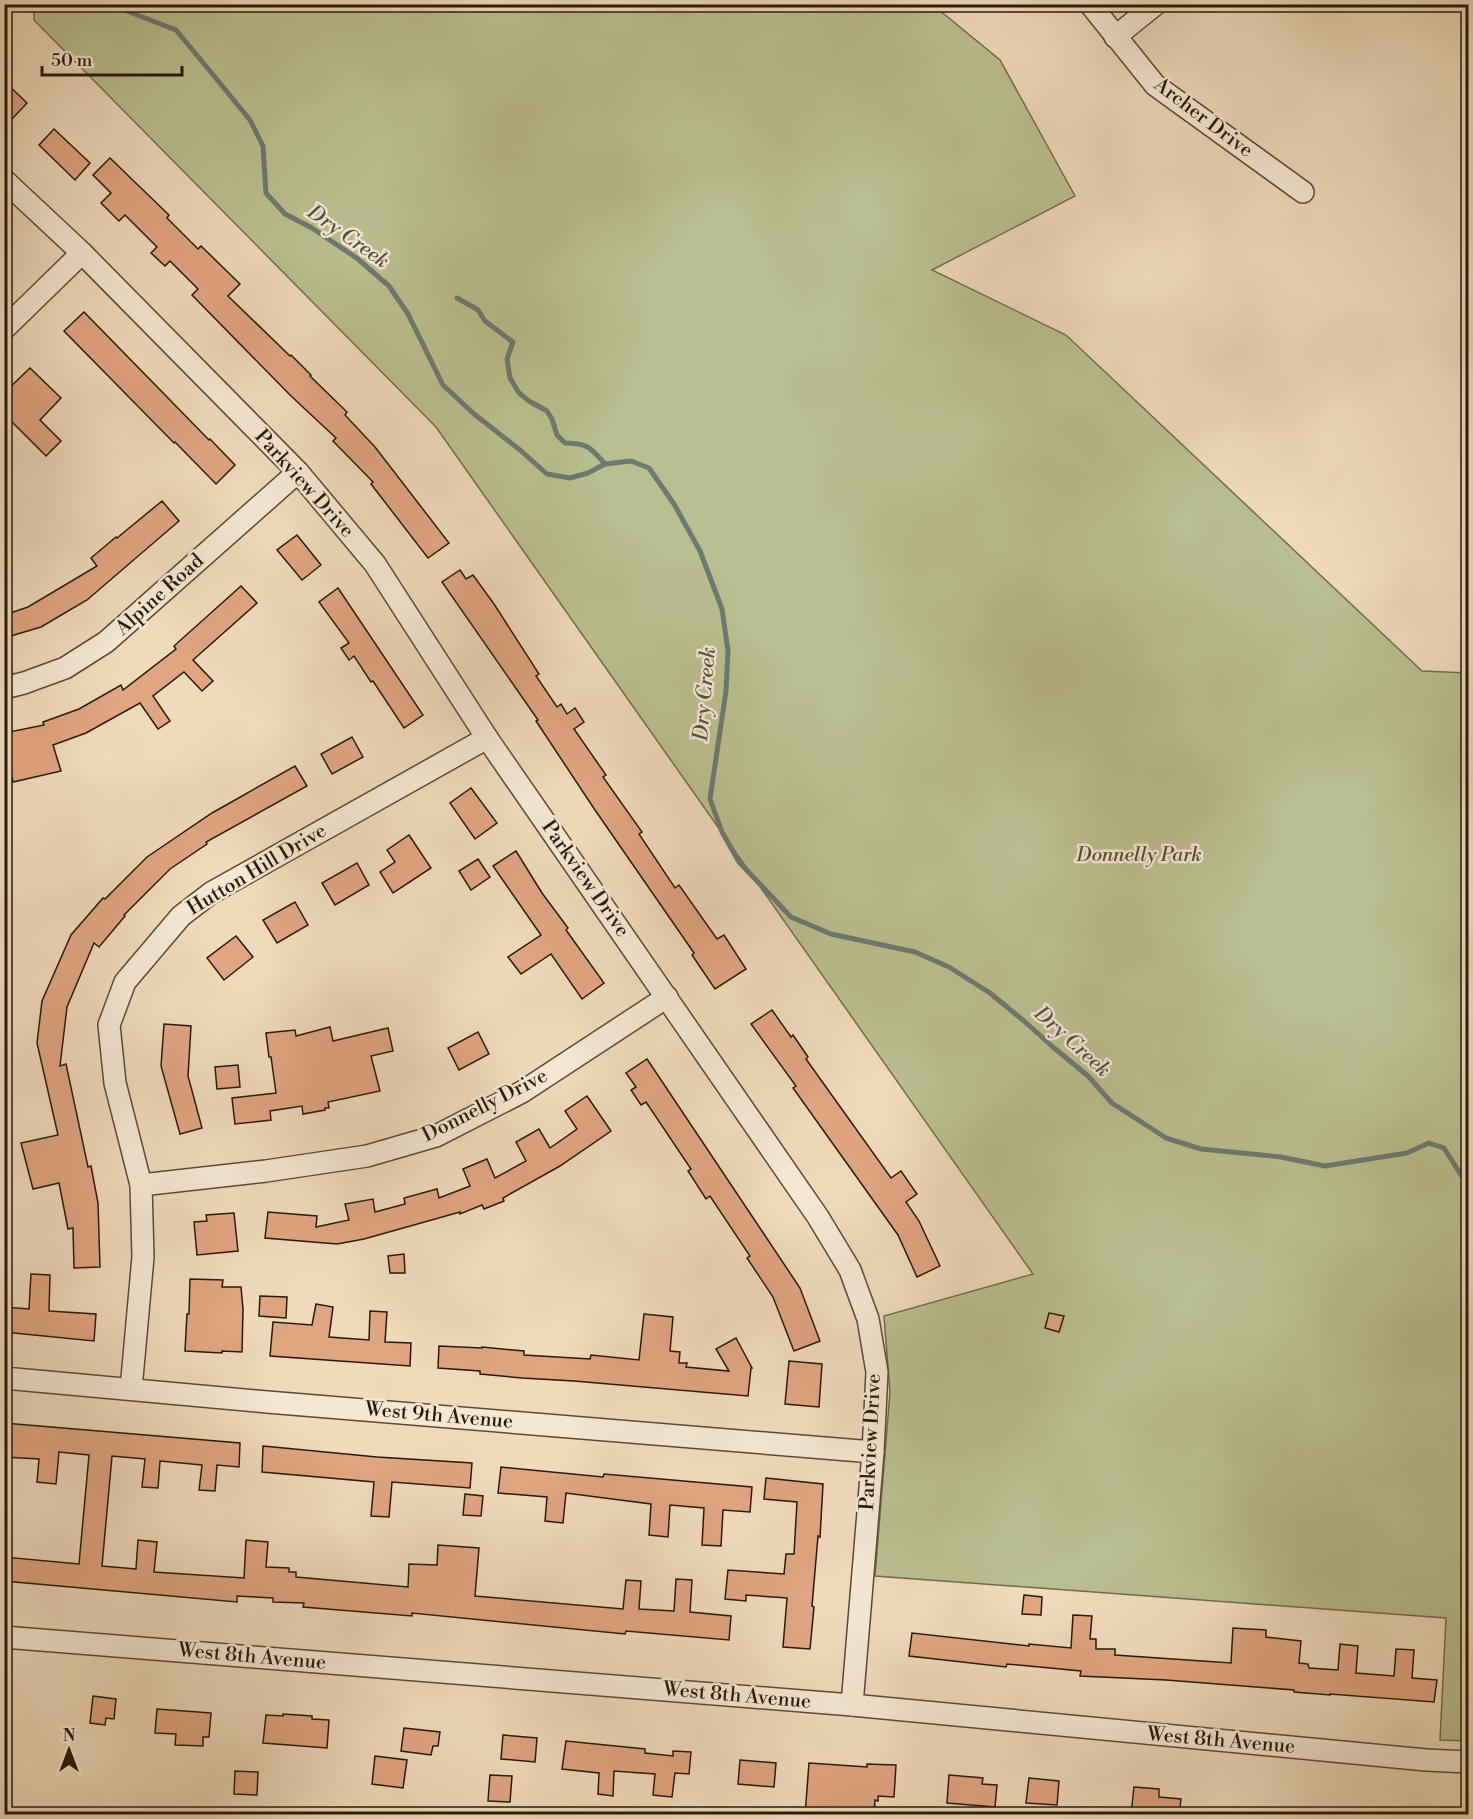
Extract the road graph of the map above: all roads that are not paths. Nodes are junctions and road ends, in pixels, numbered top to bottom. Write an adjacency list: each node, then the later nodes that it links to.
1 (1090, 4): 3 (street, Archer Drive)
2 (1156, 4): 3 (street)
3 (1115, 37): 5 (street, Archer Drive)
4 (4, 180): 6 (street, Parkview Drive)
5 (1303, 192)
6 (82, 253): 7 (street); 8 (street, Parkview Drive)
7 (4, 329)
8 (298, 472): 9 (street, Alpine Road); 10 (street, Parkview Drive)
9 (4, 688)
10 (487, 738): 11 (street, Parkview Drive); 12 (street, Hutton Hill Drive)
11 (667, 997): 12 (street, Donnelly Drive); 15 (street, Parkview Drive)
12 (141, 1185): 14 (street, Hutton Hill Drive)
13 (4, 1378): 14 (street, West 9th Avenue)
14 (131, 1389): 15 (street, West 9th Avenue)
15 (873, 1452): 17 (street, Parkview Drive)
16 (4, 1637): 17 (street, West 8th Avenue)
17 (852, 1706): 18 (street, West 8th Avenue)
18 (1468, 1762)

